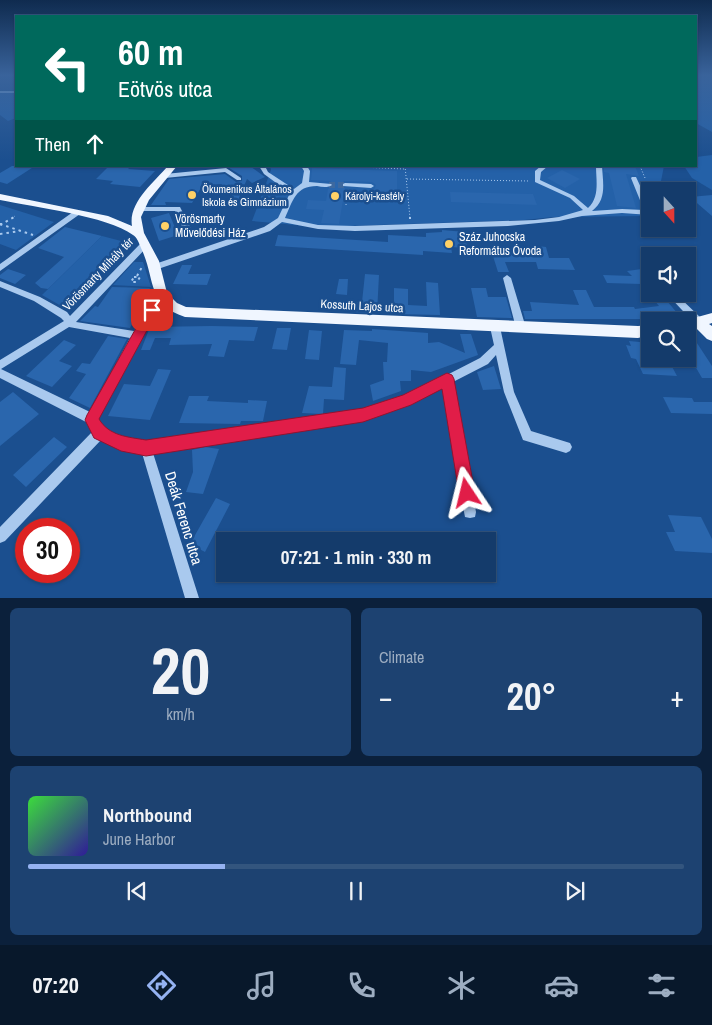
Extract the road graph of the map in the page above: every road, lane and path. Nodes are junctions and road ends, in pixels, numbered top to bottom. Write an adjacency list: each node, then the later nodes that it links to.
1 (172, 167): 8 (main road)
2 (263, 167): 17 (street)
3 (304, 167): 13 (street)
4 (372, 167): 7 (path)
5 (544, 167): 12 (street)
6 (599, 167): 21 (street)
7 (405, 168): 11 (path)
8 (165, 176): 10 (street); 20 (main road)
9 (634, 178): 23 (street)
10 (239, 179)
11 (407, 180): 12 (path); 28 (path)
12 (537, 181): 21 (street)
13 (305, 184): 14 (street); 17 (street)
14 (329, 185)
15 (347, 185): 16 (street); 19 (path)
16 (371, 186)
17 (294, 192): 26 (street)
18 (0, 197): 22 (main road, Vörösmarty Mihály tér)
19 (346, 205)
20 (139, 211): 25 (main road, Vörösmarty Mihály tér); 29 (street); 31 (main road)
21 (588, 211): 23 (street)
22 (76, 214): 25 (main road, Vörösmarty Mihály tér); 33 (street)
23 (579, 215): 28 (street)
24 (15, 216): 27 (path)
25 (114, 219): 31 (main road, Vörösmarty Mihály tér)
26 (281, 219): 28 (street); 36 (street)
27 (1, 224): 30 (path)
28 (411, 226)
29 (187, 229)
30 (22, 231): 32 (path); 33 (path)
31 (139, 233): 34 (main road)
32 (0, 234)
33 (43, 238): 35 (street)
34 (145, 244): 36 (main road); 42 (street, Vörösmarty Mihály tér)
35 (2, 263)
36 (150, 265): 38 (path); 40 (main road)
37 (507, 278): 45 (street)
38 (144, 280)
39 (0, 284): 42 (street, Vörösmarty Mihály tér)
40 (161, 295): 44 (main road, Kossuth Lajos utca); 47 (street)
41 (679, 302): 43 (street)
42 (70, 322): 47 (street, Vörösmarty Mihály tér); 50 (street)
43 (700, 322): 48 (main road)
44 (496, 327): 45 (main road, Kossuth Lajos utca); 49 (street)
45 (521, 328): 46 (main road, Kossuth Lajos utca)
46 (641, 332)
47 (136, 335): 53 (street)
48 (712, 335)
49 (499, 346): 52 (street); 55 (street)
50 (0, 364)
51 (0, 373): 53 (street)
52 (447, 379): 56 (street); 57 (street)
53 (92, 420): 54 (street)
54 (99, 433): 56 (street); 58 (street)
55 (566, 447)
56 (146, 448): 59 (street, Deák Ferenc utca)
57 (470, 512)
58 (0, 536)
59 (192, 598)

